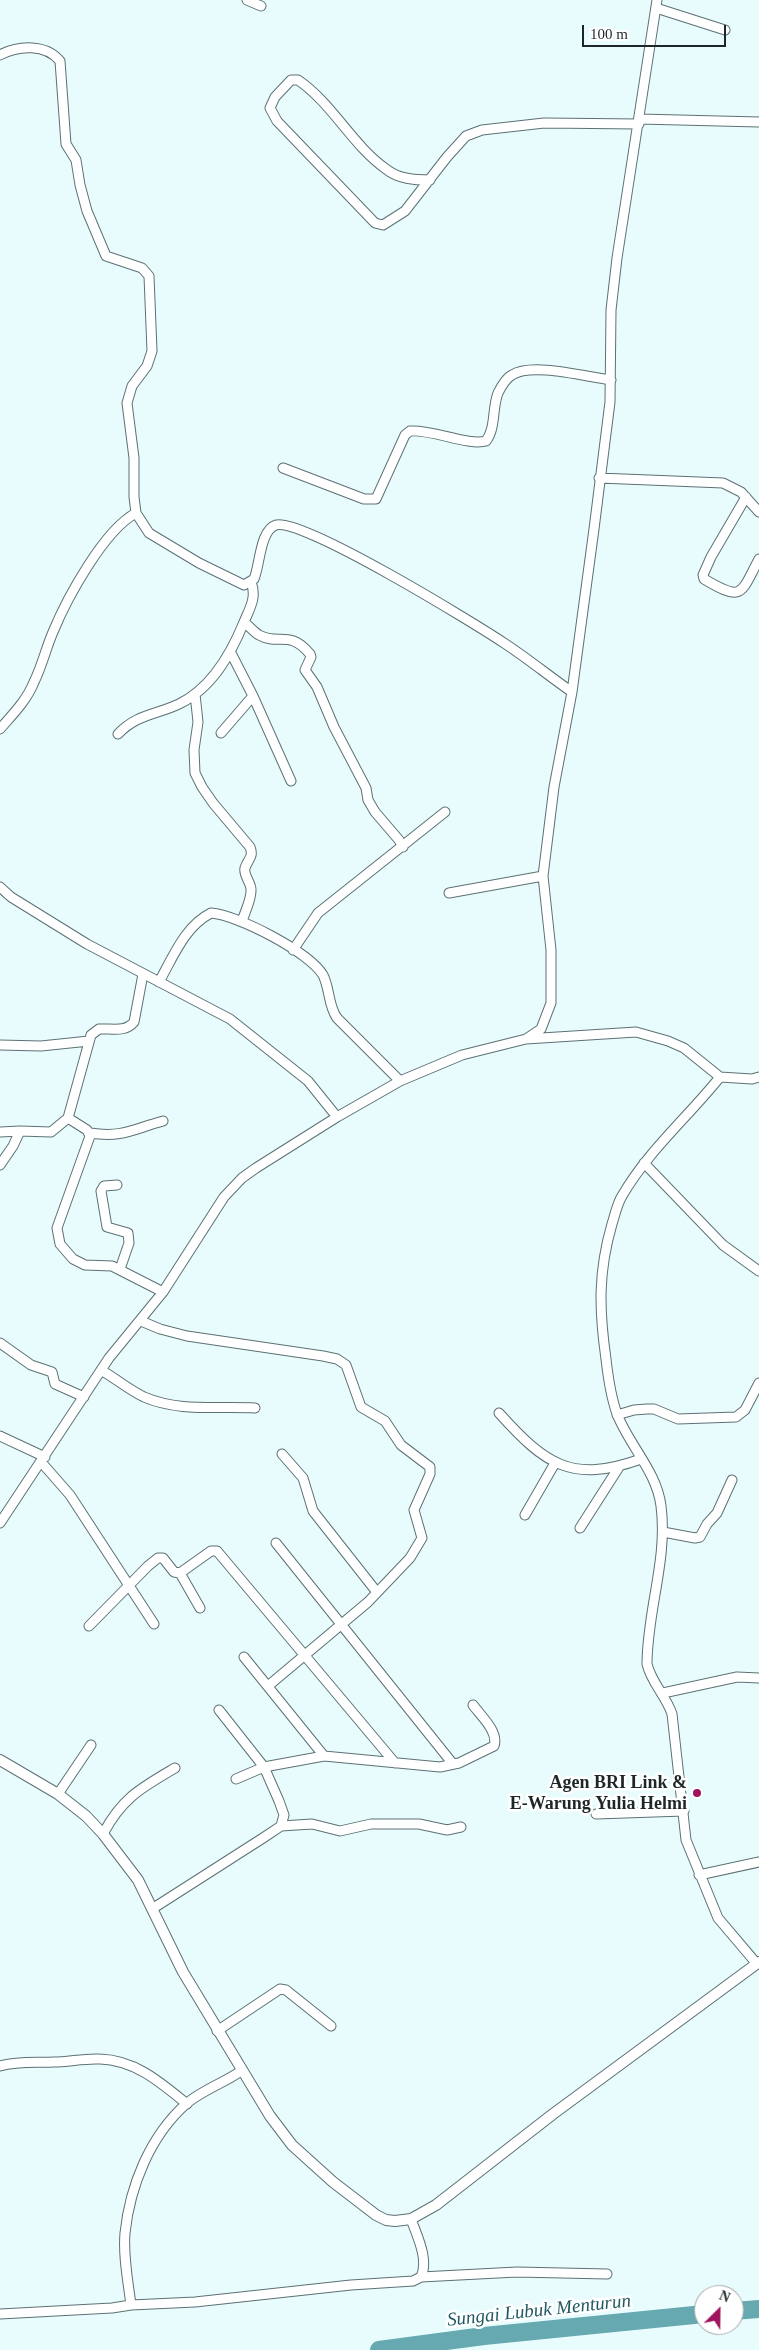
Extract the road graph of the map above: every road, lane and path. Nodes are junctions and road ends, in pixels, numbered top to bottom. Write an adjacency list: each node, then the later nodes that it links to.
1 (247, 0): 3 (street)
2 (656, 4): 4 (street); 6 (street)
3 (261, 6)
4 (725, 30)
5 (0, 55): 14 (street)
6 (639, 122): 7 (street); 8 (street); 9 (street)
7 (759, 122)
8 (430, 180): 8 (street)
9 (611, 380): 10 (street); 11 (street)
10 (283, 468)
11 (600, 478): 12 (street); 19 (street)
12 (746, 498): 13 (street); 15 (street)
13 (759, 512)
14 (136, 513): 16 (street); 22 (street)
15 (759, 558)
16 (251, 582): 17 (street); 19 (street)
17 (244, 622): 18 (street); 27 (street)
18 (231, 653): 20 (street); 21 (street)
19 (572, 692): 28 (street)
20 (194, 694): 24 (street); 31 (street)
21 (253, 696): 23 (street); 25 (street)
22 (0, 729)
23 (221, 733)
24 (118, 734)
25 (291, 781)
26 (445, 812): 27 (street)
27 (403, 847): 32 (street)
28 (543, 876): 30 (street); 35 (street)
29 (0, 887): 33 (street)
30 (448, 893)
31 (242, 921): 32 (street); 34 (street)
32 (293, 950): 40 (street)
33 (143, 974): 34 (street); 36 (street)
34 (159, 982): 41 (street)
35 (526, 1039): 38 (street); 40 (street)
36 (89, 1041): 37 (street); 42 (street)
37 (0, 1045)
38 (720, 1077): 39 (street); 47 (street)
39 (759, 1077)
40 (400, 1081): 41 (street)
41 (337, 1117): 52 (street)
42 (68, 1118): 44 (street); 46 (street)
43 (163, 1120): 46 (street)
44 (20, 1131): 45 (street); 48 (street)
45 (0, 1132)
46 (90, 1133): 50 (street)
47 (644, 1163): 51 (street); 60 (street)
48 (0, 1165)
49 (117, 1184): 50 (street)
50 (120, 1269): 52 (street)
51 (759, 1271)
52 (162, 1292): 53 (street)
53 (140, 1320): 55 (street); 75 (street)
54 (0, 1343): 57 (street)
55 (101, 1370): 57 (street); 58 (street)
56 (759, 1383): 60 (street)
57 (84, 1397): 64 (street)
58 (255, 1408)
59 (499, 1413): 65 (street)
60 (617, 1415): 63 (street)
61 (0, 1436): 64 (street)
62 (282, 1454): 75 (street)
63 (641, 1459): 66 (street); 71 (street)
64 (44, 1460): 69 (street); 74 (street)
65 (556, 1463): 66 (street); 68 (street)
66 (619, 1467): 70 (street)
67 (732, 1480): 71 (street)
68 (525, 1515)
69 (0, 1522)
70 (580, 1528)
71 (663, 1532): 84 (street)
72 (276, 1543): 78 (street)
73 (180, 1573): 74 (street); 76 (street); 80 (street)
74 (129, 1585): 77 (street); 79 (street)
75 (376, 1592): 78 (street)
76 (200, 1608)
77 (154, 1624)
78 (339, 1624): 80 (street); 91 (street)
79 (89, 1626)
80 (305, 1653): 83 (street); 90 (street)
81 (244, 1657): 83 (street)
82 (759, 1678): 84 (street)
83 (268, 1686): 88 (street)
84 (663, 1692): 96 (street)
85 (473, 1705): 91 (street)
86 (219, 1710): 92 (street)
87 (91, 1745): 95 (street)
88 (324, 1756): 90 (street); 92 (street)
89 (0, 1760): 95 (street)
90 (395, 1763): 91 (street)
91 (453, 1764)
92 (264, 1767): 94 (street); 98 (street)
93 (175, 1768): 100 (street)
94 (236, 1780)
95 (58, 1794): 100 (street)
96 (684, 1811): 97 (street); 102 (street)
97 (596, 1814)
98 (281, 1826): 99 (street); 103 (street)
99 (460, 1827)
100 (103, 1834): 103 (street)
101 (759, 1862): 102 (street)
102 (699, 1875): 104 (street)
103 (152, 1908): 106 (street)
104 (758, 1963): 110 (street)
105 (331, 2026): 106 (street)
106 (217, 2031): 108 (street)
107 (0, 2066): 109 (street)
108 (241, 2071): 109 (street); 110 (street)
109 (186, 2104): 113 (street)
110 (411, 2219): 112 (street)
111 (607, 2274): 112 (street)
112 (421, 2277): 113 (street)
113 (131, 2305): 114 (street)
114 (0, 2314)

